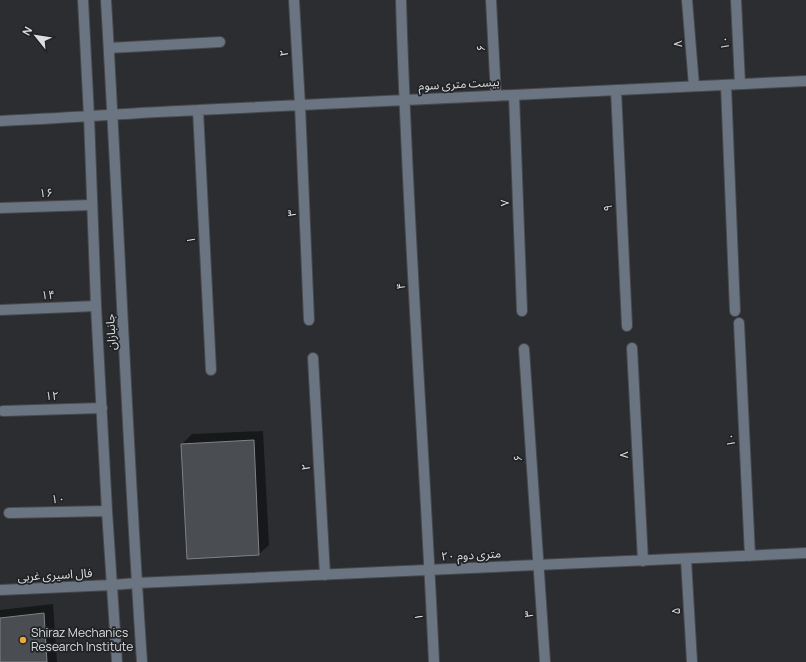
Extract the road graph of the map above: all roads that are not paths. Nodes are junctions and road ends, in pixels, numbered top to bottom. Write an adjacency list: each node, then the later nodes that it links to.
1 (83, 0): 21 (street, جانبازان)
2 (106, 0): 9 (street, جانبازان)
3 (294, 0): 18 (street, ۲)
4 (401, 0): 17 (street, ۴)
5 (492, 0): 16 (street, ۶)
6 (687, 0): 13 (street, ۸)
7 (736, 0): 11 (street, ۱۰)
8 (220, 42): 9 (street)
9 (108, 48): 20 (street, جانبازان)
10 (806, 81): 11 (street, بیست متری سوم)
11 (740, 84): 12 (street, بیست متری سوم)
12 (726, 85): 13 (street, بیست متری سوم); 28 (street)
13 (694, 86): 14 (street, بیست متری سوم)
14 (616, 90): 15 (street, بیست متری سوم); 31 (street, ۹)
15 (514, 95): 16 (street, بیست متری سوم); 27 (street, ۷)
16 (496, 96): 17 (street, بیست متری سوم)
17 (404, 100): 18 (street, بیست متری سوم); 45 (street, ۴)
18 (300, 105): 19 (street, بیست متری سوم); 29 (street, ۳)
19 (198, 110): 20 (street, بیست متری سوم); 35 (street, ۱)
20 (112, 114): 21 (street, بیست متری سوم); 47 (street, جانبازان)
21 (89, 116): 22 (street, بیست متری سوم); 23 (street, جانبازان)
22 (0, 121)
23 (92, 205): 24 (street, ۱۶); 25 (street, جانبازان)
24 (0, 208)
25 (96, 306): 26 (street, ۱۴); 36 (street, جانبازان)
26 (0, 310)
27 (522, 311)
28 (735, 311)
29 (309, 320)
30 (739, 323): 41 (street, ۱۰)
31 (627, 326)
32 (632, 348): 43 (street, ۸)
33 (524, 349): 44 (street, ۶)
34 (313, 358): 46 (street, ۲)
35 (211, 370)
36 (102, 408): 37 (street, ۱۲); 38 (street, جانبازان)
37 (3, 411)
38 (107, 511): 39 (street, ۱۰); 48 (street, جانبازان)
39 (9, 513)
40 (806, 553): 41 (street, ۲۰ متری دوم)
41 (750, 556): 42 (street, ۲۰ متری دوم)
42 (686, 559): 43 (street, ۲۰ متری دوم); 54 (street, ۵)
43 (643, 561): 44 (street, ۲۰ متری دوم)
44 (539, 565): 45 (street, ۲۰ متری دوم); 53 (street, ۳)
45 (430, 570): 46 (street, ۲۰ متری دوم); 52 (street, ۱)
46 (325, 575): 47 (street, ۲۰ متری دوم)
47 (137, 583): 48 (street, فال اسیری غربی); 51 (street, جانبازان)
48 (112, 585): 49 (street, فال اسیری غربی); 50 (street, جانبازان)
49 (0, 590)
50 (117, 662)
51 (142, 662)
52 (434, 662)
53 (545, 662)
54 (692, 662)

